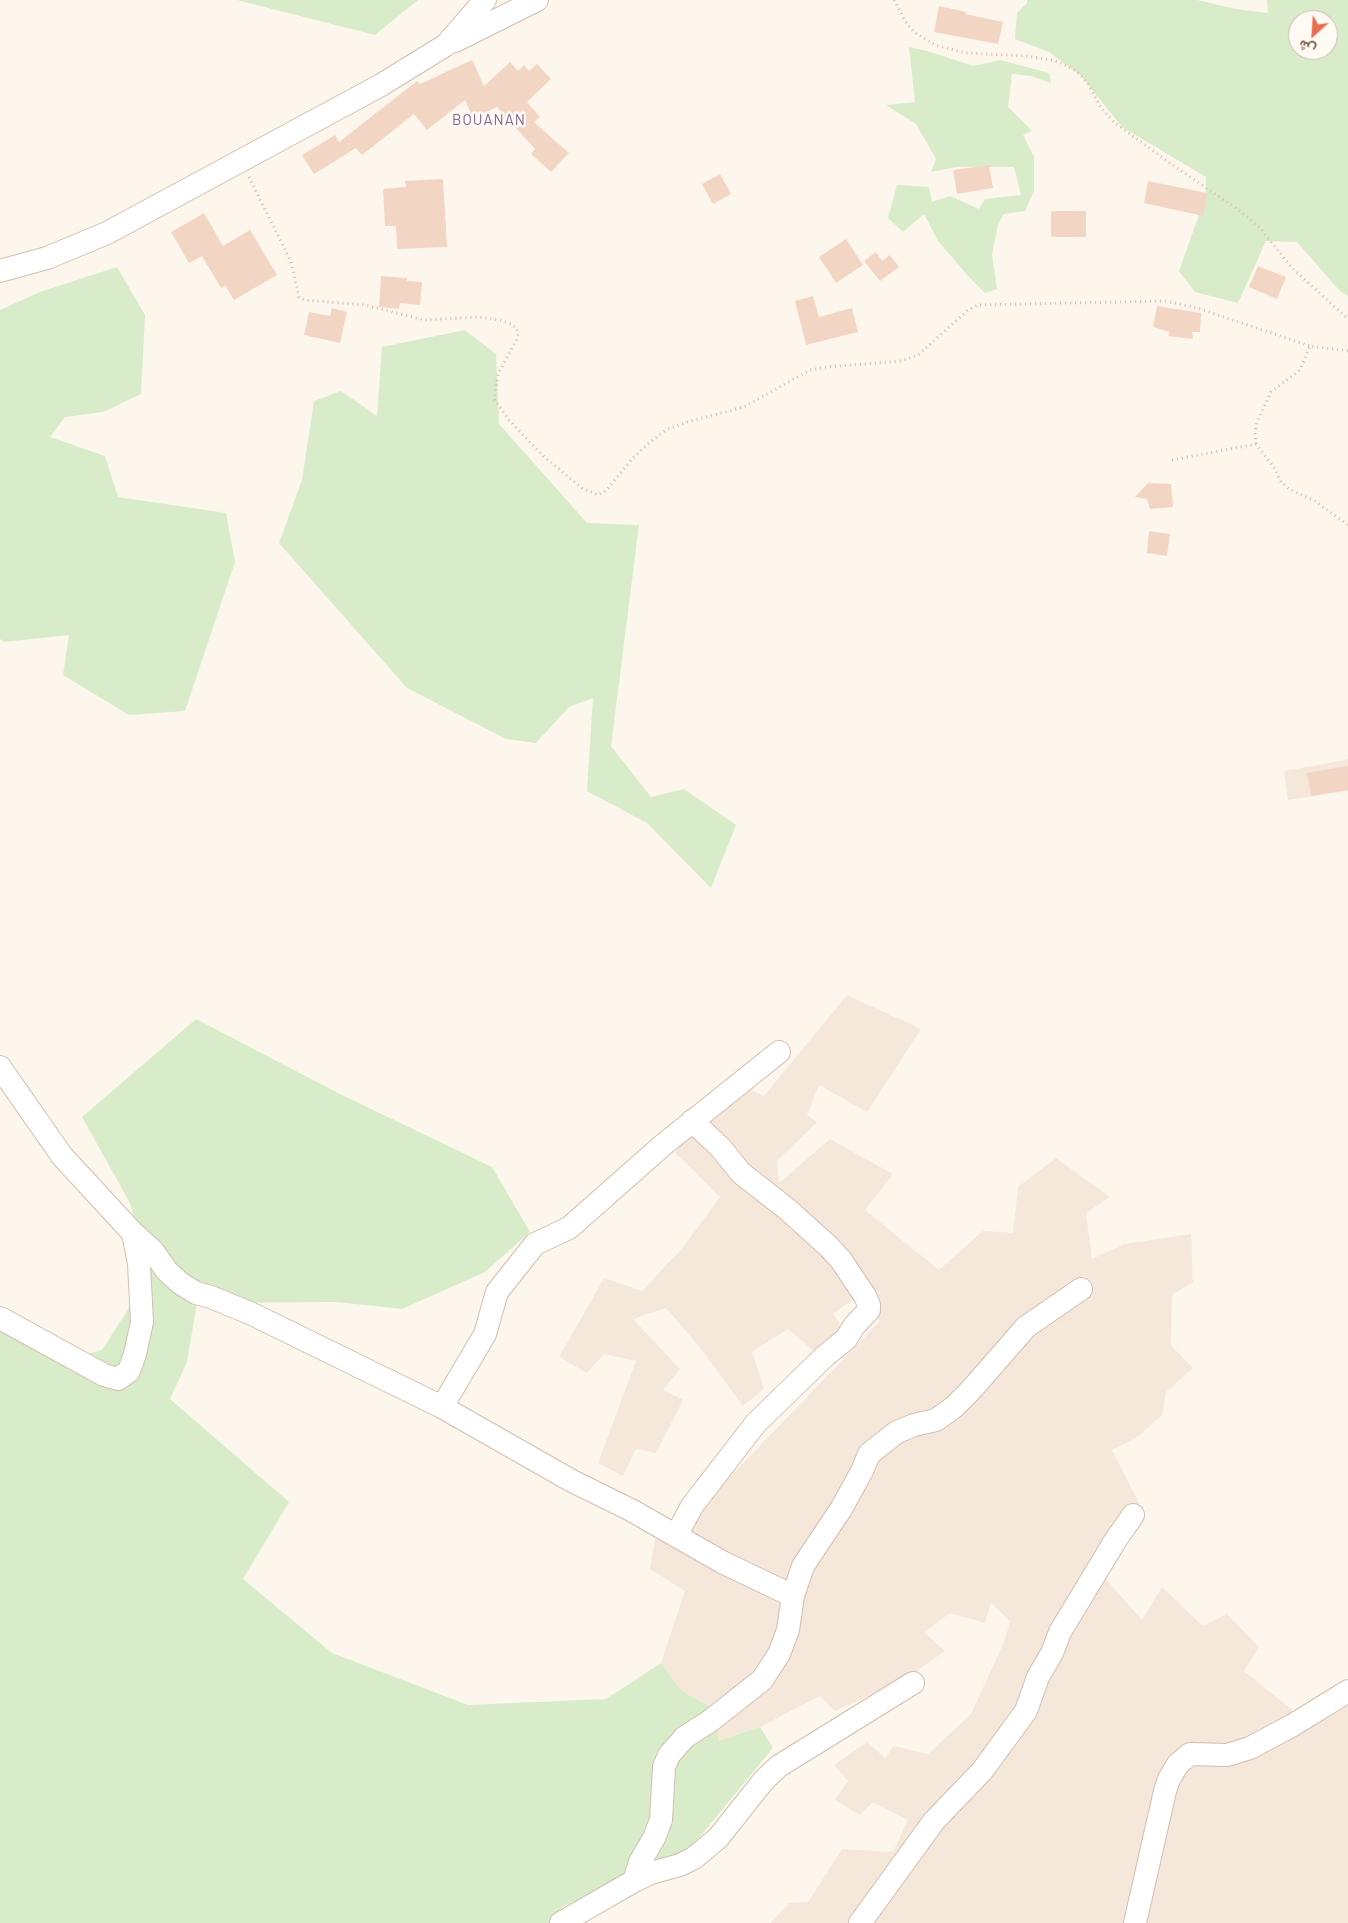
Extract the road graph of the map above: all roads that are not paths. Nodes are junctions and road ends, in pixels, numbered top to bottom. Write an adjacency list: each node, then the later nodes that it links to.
1 (485, 0): 3 (street)
2 (537, 0): 3 (street)
3 (446, 45): 4 (street)
4 (0, 271)
5 (779, 1052): 7 (street)
6 (0, 1067): 8 (street)
7 (692, 1121): 11 (street); 13 (street)
8 (133, 1233): 10 (street); 11 (street)
9 (1081, 1288): 14 (street)
10 (0, 1318)
11 (442, 1407): 13 (street)
12 (1134, 1515): 19 (street)
13 (676, 1536): 14 (street)
14 (793, 1596): 17 (street)
15 (913, 1683): 17 (street)
16 (1348, 1691): 20 (street)
17 (634, 1881): 18 (street)
18 (561, 1923)
19 (860, 1923)
20 (1135, 1923)

